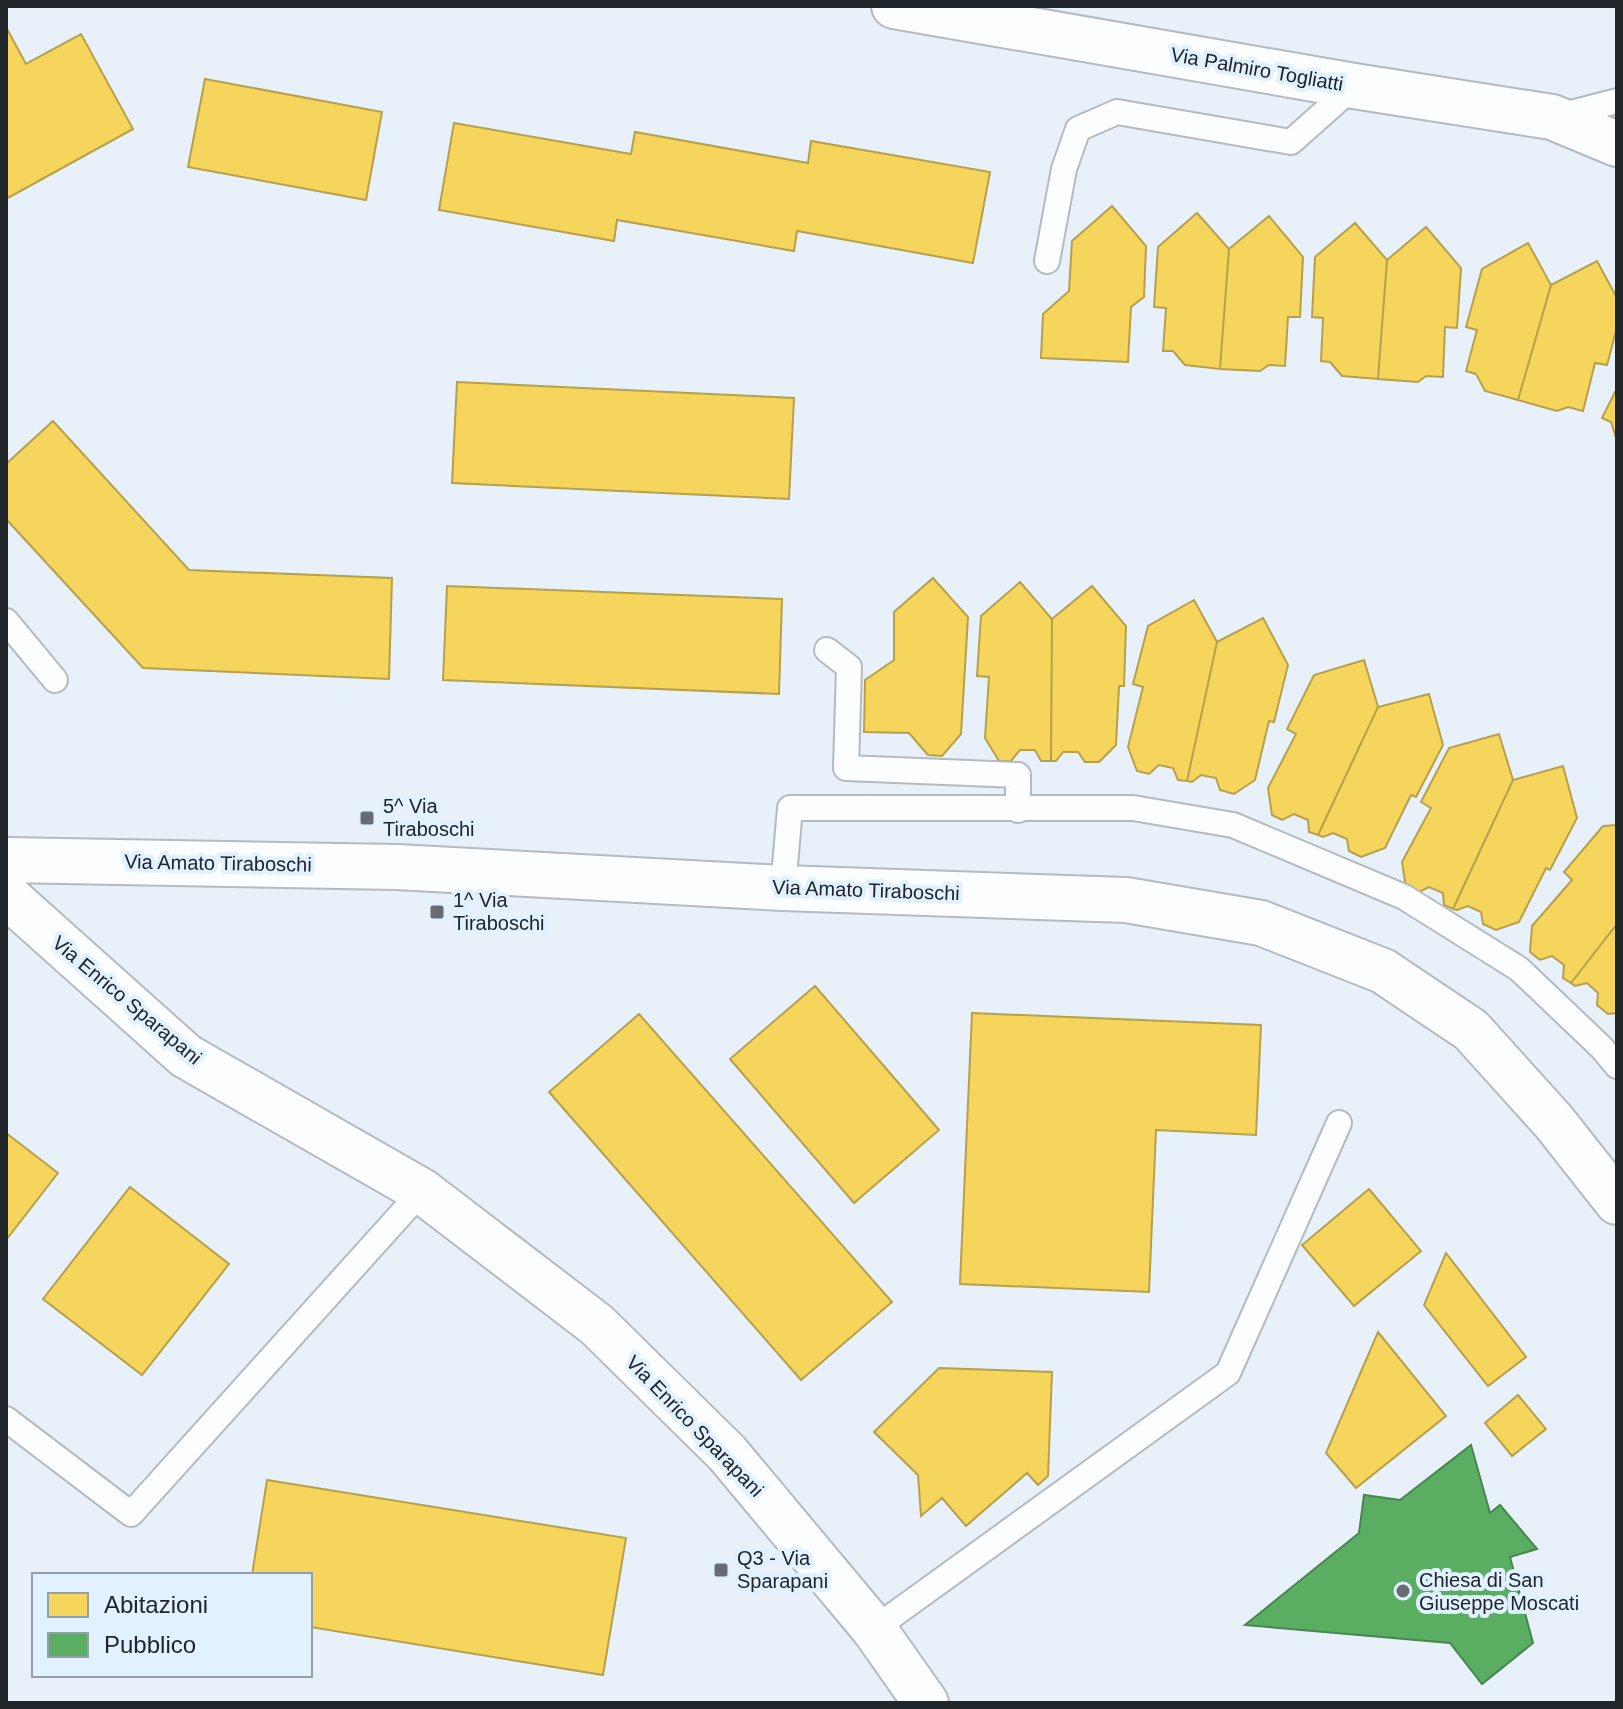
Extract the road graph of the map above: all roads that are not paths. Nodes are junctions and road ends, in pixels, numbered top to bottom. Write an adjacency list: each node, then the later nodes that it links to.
1 (894, 6): 2 (street, Via Palmiro Togliatti)
2 (1354, 86): 4 (street, Via Palmiro Togliatti); 6 (lane)
3 (1617, 101): 4 (lane)
4 (1552, 117): 5 (street, Via Palmiro Togliatti)
5 (1617, 144)
6 (1047, 261)
7 (6, 621): 9 (lane)
8 (827, 650): 10 (lane)
9 (55, 680)
10 (1018, 810): 12 (lane); 14 (lane)
11 (6, 860): 12 (street, Via Amato Tiraboschi)
12 (783, 888): 17 (street, Via Amato Tiraboschi)
13 (6, 895): 16 (street, Via Enrico Sparapani)
14 (1617, 1066)
15 (1339, 1123): 19 (lane)
16 (422, 1191): 18 (lane); 19 (street, Via Enrico Sparapani)
17 (1617, 1202)
18 (6, 1419)
19 (874, 1629): 20 (street, Via Enrico Sparapani)
20 (926, 1703)

